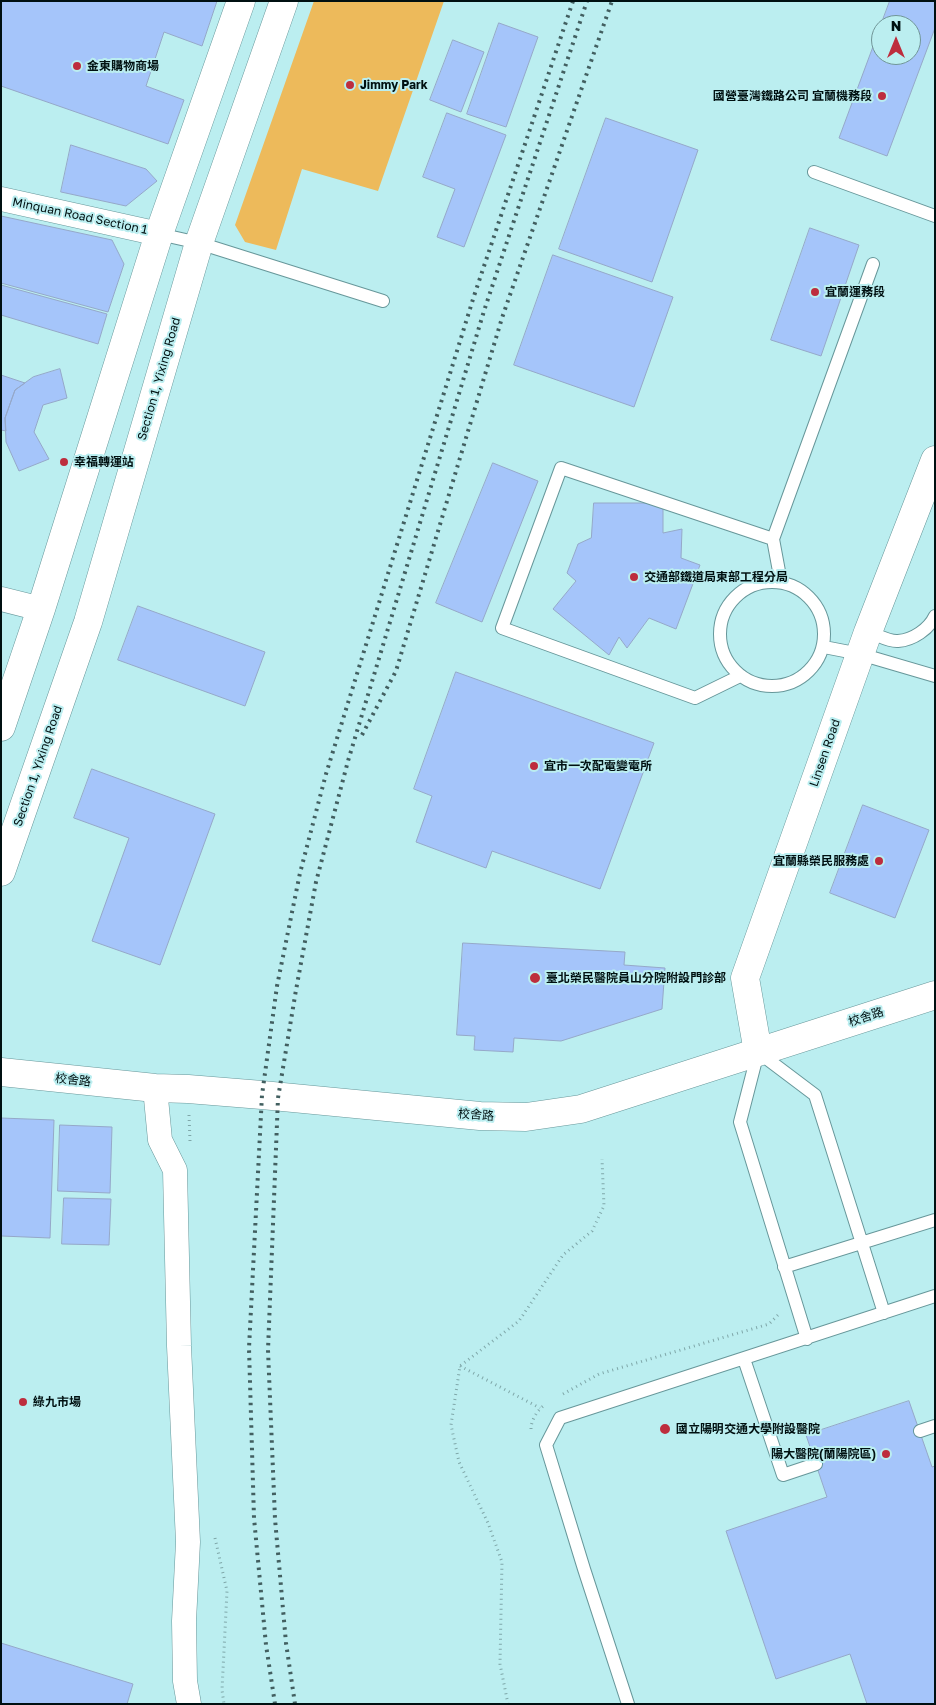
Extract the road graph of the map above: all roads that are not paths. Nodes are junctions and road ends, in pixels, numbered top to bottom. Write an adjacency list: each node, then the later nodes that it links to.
1 (241, 1): 6 (street)
2 (284, 1): 7 (street, Section 1, Yixing Road)
3 (814, 172): 5 (lane)
4 (1, 199): 6 (street, Minquan Road Section 1)
5 (935, 216)
6 (159, 234): 7 (lane); 14 (street)
7 (199, 243): 9 (lane); 21 (street, Section 1, Yixing Road)
8 (872, 264): 11 (lane)
9 (384, 301)
10 (934, 465): 16 (street, Linsen Road)
11 (772, 539): 12 (lane); 18 (lane)
12 (781, 582): 17 (lane); 18 (lane)
13 (1, 599): 14 (street)
14 (41, 609): 20 (street)
15 (935, 616): 16 (lane)
16 (864, 643): 17 (lane); 19 (lane); 23 (street, Linsen Road)
17 (824, 647): 18 (lane)
18 (740, 676)
19 (935, 676)
20 (1, 727)
21 (1, 872)
22 (935, 995): 23 (street, 校舍路)
23 (758, 1052): 25 (street, 校舍路); 27 (lane); 28 (lane)
24 (1, 1072): 25 (street, 校舍路)
25 (155, 1088): 36 (street)
26 (935, 1220): 27 (lane)
27 (862, 1243): 28 (lane); 30 (lane)
28 (784, 1267): 31 (lane)
29 (935, 1296): 30 (lane)
30 (884, 1313): 31 (lane)
31 (807, 1339): 32 (lane)
32 (744, 1359): 35 (lane); 37 (lane)
33 (935, 1426): 34 (lane)
34 (920, 1431)
35 (816, 1464)
36 (189, 1704)
37 (628, 1704)

